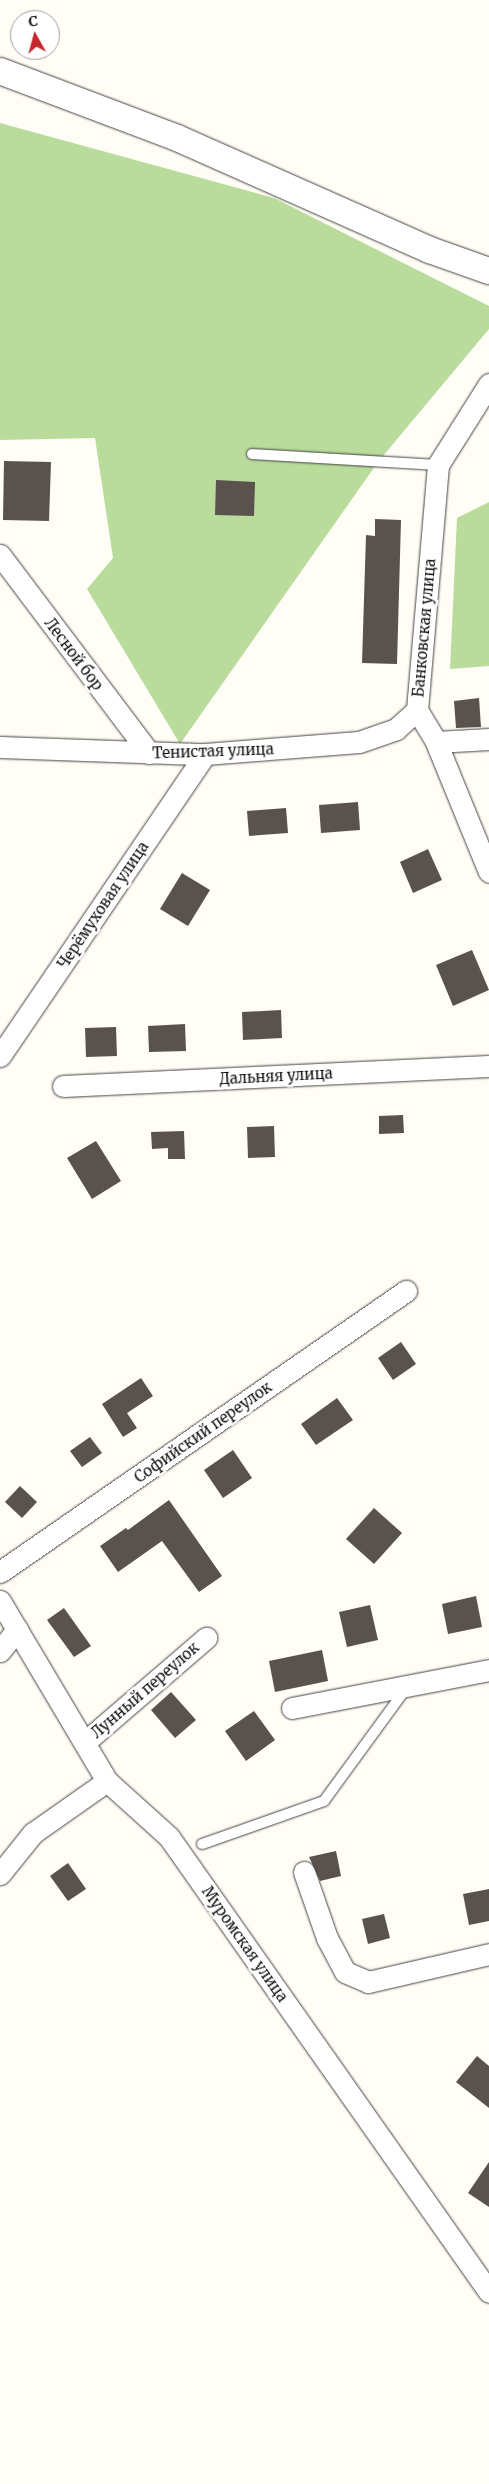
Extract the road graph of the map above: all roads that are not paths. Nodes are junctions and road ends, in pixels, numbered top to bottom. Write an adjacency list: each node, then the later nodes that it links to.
1 (0, 71): 2 (street)
2 (489, 271)
3 (489, 384): 5 (street, Банковская улица)
4 (252, 454): 5 (lane)
5 (438, 464): 7 (street, Банковская улица)
6 (0, 554): 11 (street, Лесной бор)
7 (417, 710): 9 (street, Банковская улица); 12 (street, Тенистая улица)
8 (489, 739): 9 (street)
9 (436, 742): 13 (street, Банковская улица)
10 (0, 747): 11 (street, Тенистая улица)
11 (149, 753): 12 (street, Тенистая улица)
12 (205, 754): 14 (street, Черёмуховая улица)
13 (489, 872)
14 (0, 1056)
15 (489, 1066): 16 (street, Дальняя улица)
16 (63, 1086)
17 (406, 1291): 18 (street, Софийский переулок)
18 (0, 1572)
19 (0, 1601): 20 (street, Муромская улица)
20 (17, 1629): 22 (street); 26 (street, Муромская улица)
21 (206, 1638): 26 (street, Лунный переулок)
22 (0, 1651)
23 (489, 1670): 24 (street)
24 (408, 1686): 25 (street); 28 (lane)
25 (292, 1708)
26 (85, 1742): 27 (street, Муромская улица)
27 (107, 1780): 30 (street); 32 (street, Муромская улица)
28 (202, 1844)
29 (304, 1872): 31 (street)
30 (0, 1874)
31 (489, 1954)
32 (489, 2292)

